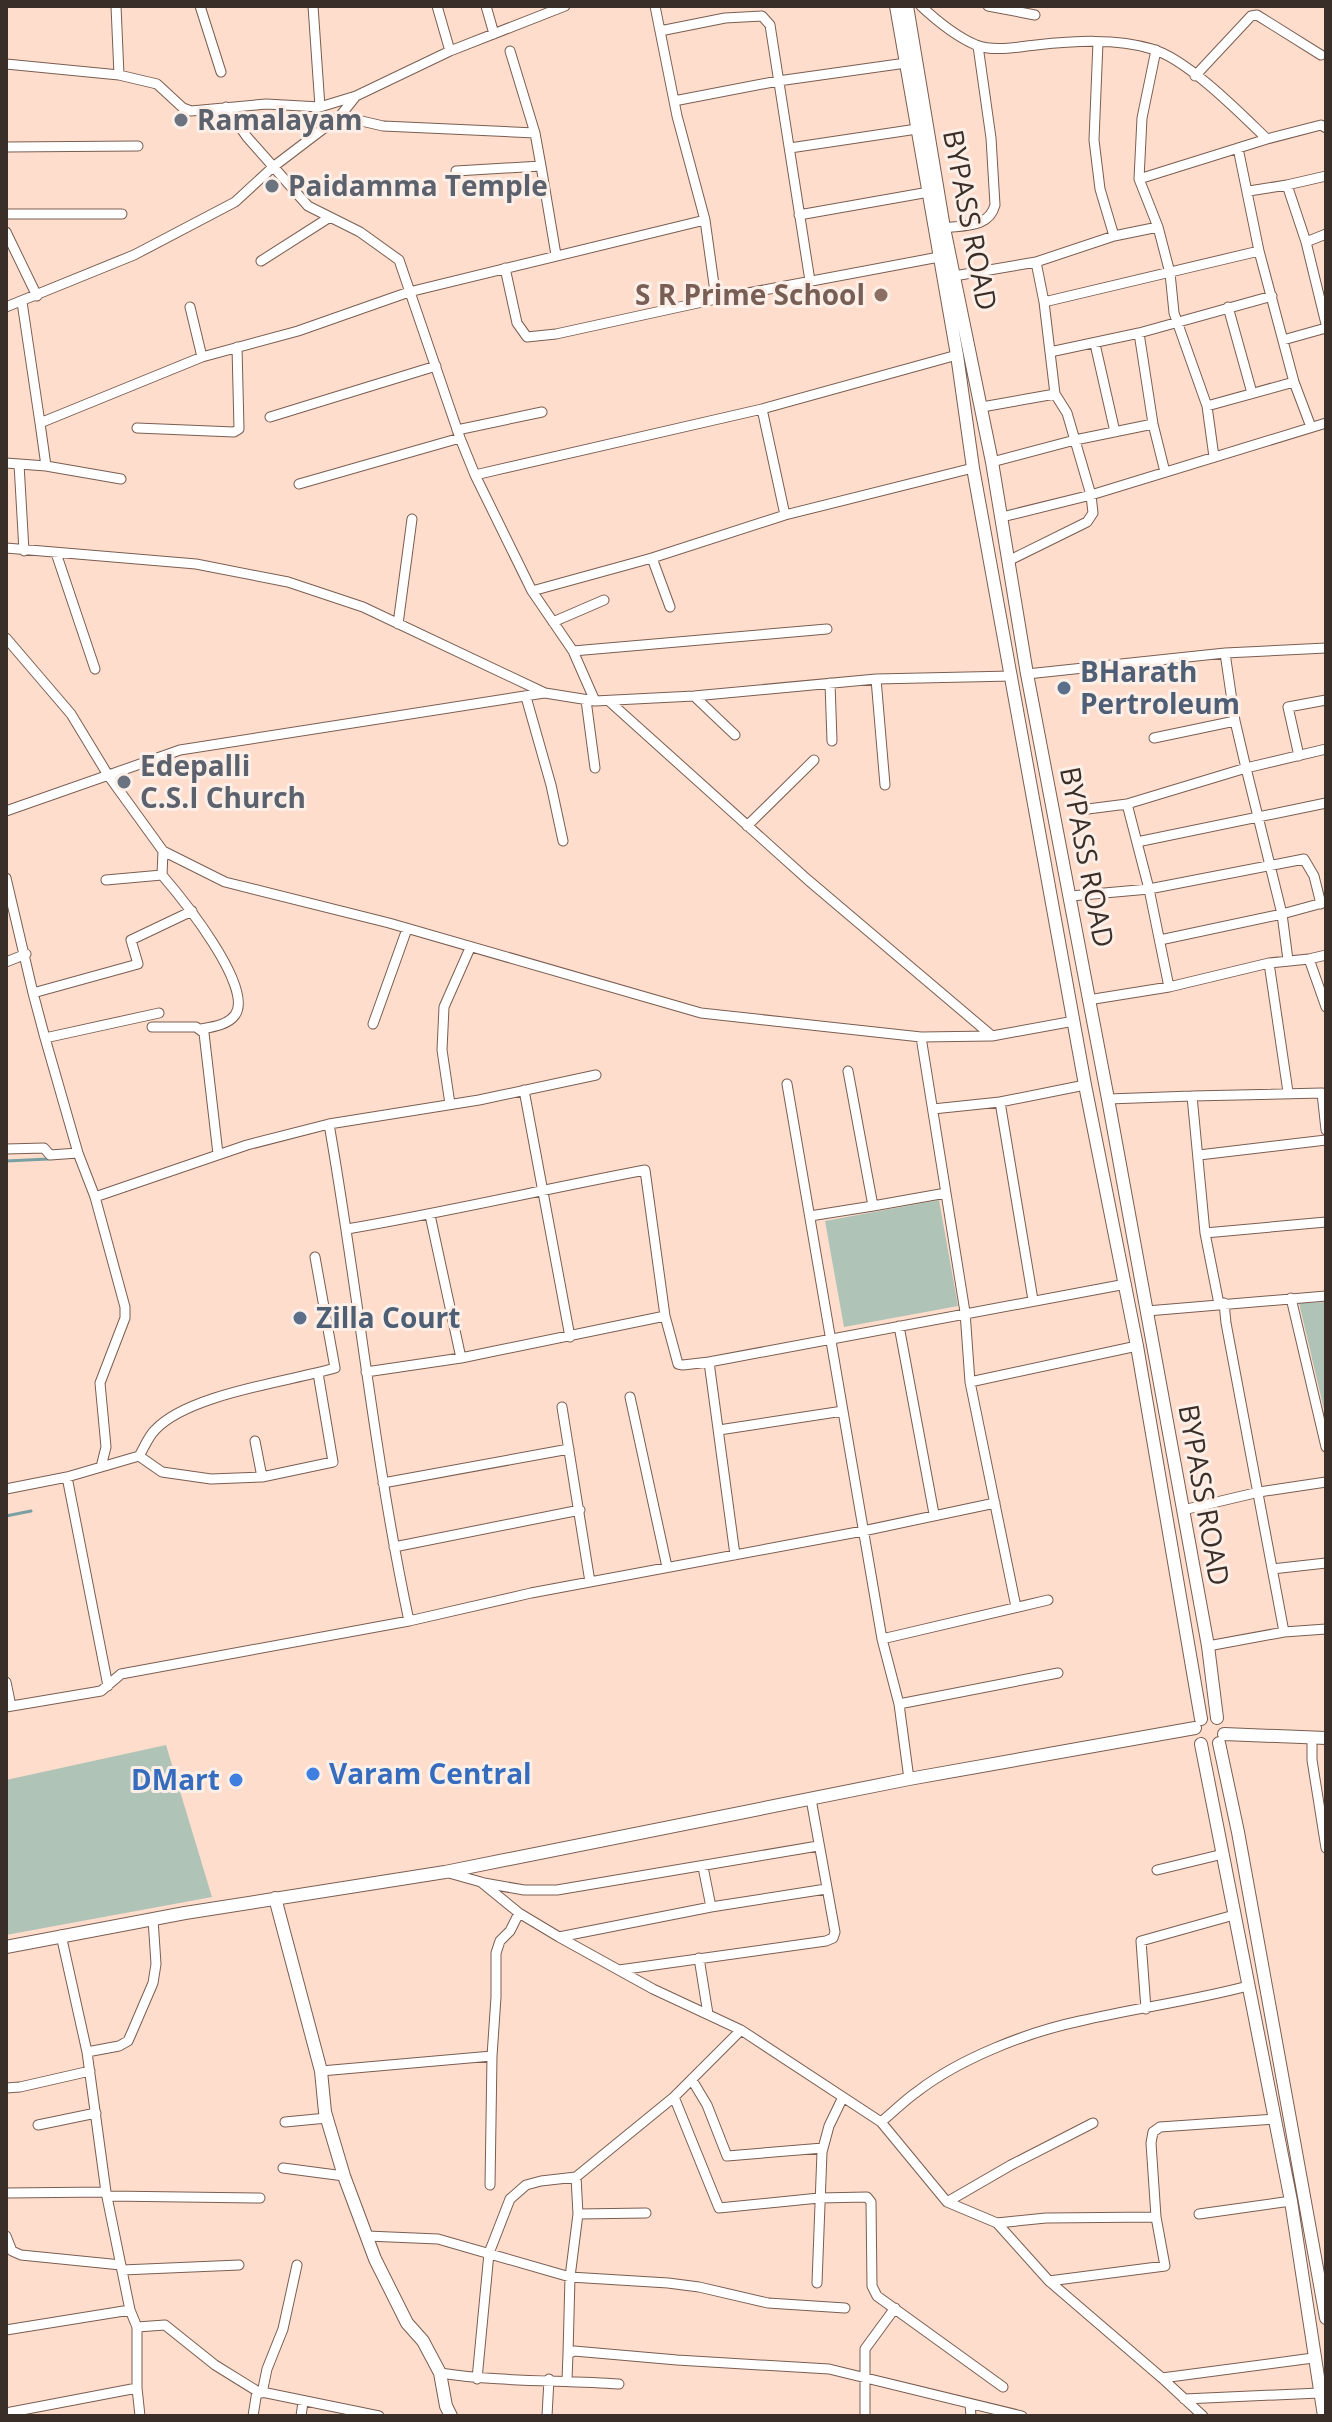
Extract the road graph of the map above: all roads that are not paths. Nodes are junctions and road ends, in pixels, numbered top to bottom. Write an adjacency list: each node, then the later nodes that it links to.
1 (116, 6): 24 (street)
2 (202, 6): 23 (street)
3 (313, 6): 30 (street)
4 (437, 6): 18 (street)
5 (486, 6): 14 (street)
6 (565, 6): 14 (street)
7 (655, 6): 13 (street)
8 (896, 6): 21 (main road, BYPASS ROAD)
9 (907, 6): 54 (main road, BYPASS ROAD)
10 (921, 6): 16 (street)
11 (988, 6): 12 (street)
12 (1035, 15)
13 (660, 31): 26 (street); 28 (street)
14 (494, 34): 18 (street)
15 (1098, 42): 16 (street); 17 (street); 57 (street)
16 (978, 46): 54 (street)
17 (1156, 50): 25 (street); 44 (street)
18 (450, 51): 27 (street)
19 (510, 51): 34 (street)
20 (1321, 55): 25 (street)
21 (906, 63): 26 (street); 33 (main road, BYPASS ROAD)
22 (6, 64): 24 (street)
23 (221, 72)
24 (119, 75): 29 (street)
25 (1195, 76): 35 (street)
26 (778, 81): 28 (street); 38 (street)
27 (356, 96): 30 (street); 31 (street)
28 (674, 101): 52 (street)
29 (226, 107): 30 (street); 41 (street)
30 (320, 107)
31 (340, 116): 34 (street); 41 (street)
32 (1326, 128): 35 (street)
33 (917, 129): 38 (street); 47 (main road, BYPASS ROAD)
34 (535, 133): 40 (street)
35 (1267, 139): 39 (street)
36 (138, 146): 37 (street)
37 (6, 147)
38 (790, 148): 50 (street)
39 (1238, 148): 44 (street); 46 (street)
40 (541, 166): 42 (street); 60 (street)
41 (273, 167): 51 (street); 70 (street)
42 (456, 171)
43 (1326, 176): 45 (street)
44 (1139, 179): 53 (street)
45 (1287, 185): 46 (street); 58 (street)
46 (1249, 191): 59 (street)
47 (929, 192): 50 (street); 61 (main road, BYPASS ROAD)
48 (6, 214): 49 (street)
49 (122, 214)
50 (799, 215): 67 (street)
51 (330, 217): 62 (street); 69 (street)
52 (705, 220): 60 (street); 72 (street)
53 (1158, 227): 57 (street); 65 (street)
54 (944, 228): 66 (main road, BYPASS ROAD)
55 (6, 232): 70 (street)
56 (1326, 234): 58 (street)
57 (1114, 236): 63 (street)
58 (1306, 242): 68 (street)
59 (1259, 251): 65 (street); 71 (street)
60 (556, 255): 64 (street)
61 (939, 257): 67 (street); 85 (main road, BYPASS ROAD)
62 (261, 261)
63 (1036, 262): 66 (street); 74 (street)
64 (505, 268): 69 (street); 72 (street)
65 (1170, 273): 74 (street); 78 (street)
66 (954, 276): 92 (main road, BYPASS ROAD)
67 (810, 281): 72 (street)
68 (1321, 285): 79 (street)
69 (409, 292): 83 (street); 87 (street)
70 (37, 296): 73 (street)
71 (1272, 296): 77 (street); 81 (street)
72 (716, 299)
73 (22, 302): 75 (street); 96 (street)
74 (1044, 302): 84 (street)
75 (6, 307)
76 (190, 307): 86 (street)
77 (1228, 307): 78 (street); 89 (street)
78 (1177, 323): 80 (street); 91 (street)
79 (1326, 326): 81 (street)
80 (1139, 333): 82 (street); 98 (street)
81 (1283, 340): 88 (street)
82 (1095, 344): 84 (street); 101 (street)
83 (237, 347): 86 (street); 100 (street)
84 (1050, 352): 90 (street)
85 (957, 355): 93 (street); 109 (main road, BYPASS ROAD)
86 (202, 357): 96 (street)
87 (436, 366): 95 (street); 102 (street)
88 (1294, 382): 89 (street); 99 (street)
89 (1252, 393): 91 (street)
90 (1055, 394): 92 (street); 103 (street)
91 (1207, 406): 104 (street)
92 (982, 407): 105 (main road, BYPASS ROAD)
93 (762, 409): 111 (street); 115 (street)
94 (542, 412): 102 (street)
95 (270, 417)
96 (40, 423): 108 (street)
97 (1326, 423): 99 (street)
98 (1153, 424): 101 (street); 110 (street)
99 (1311, 427): 104 (street)
100 (137, 428)
101 (1115, 432): 103 (street)
102 (458, 434): 111 (street); 113 (street)
103 (1075, 440): 105 (street); 114 (street)
104 (1214, 457): 110 (street)
105 (992, 462): 116 (main road, BYPASS ROAD)
106 (6, 463): 107 (street)
107 (19, 464): 108 (street); 119 (street)
108 (46, 466): 112 (street)
109 (973, 468): 115 (street); 135 (main road, BYPASS ROAD)
110 (1165, 472): 114 (street)
111 (475, 475): 123 (street)
112 (121, 479)
113 (299, 484)
114 (1091, 495): 116 (street); 122 (street)
115 (785, 515): 121 (street)
116 (1002, 517): 122 (main road, BYPASS ROAD)
117 (412, 519): 127 (street)
118 (6, 548): 119 (street)
119 (24, 551): 120 (street)
120 (56, 553): 127 (street); 133 (street)
121 (652, 558): 123 (street); 125 (street)
122 (1008, 561): 134 (main road, BYPASS ROAD)
123 (532, 591): 126 (street)
124 (604, 600): 126 (street)
125 (670, 607)
126 (553, 622): 131 (street)
127 (398, 624): 138 (street)
128 (827, 629): 131 (street)
129 (6, 638): 153 (street)
130 (1326, 648): 132 (street)
131 (573, 651): 142 (street)
132 (1225, 653): 134 (street); 144 (street)
133 (95, 669)
134 (1027, 674): 169 (main road, BYPASS ROAD)
135 (1012, 676): 136 (street); 187 (main road, BYPASS ROAD)
136 (876, 679): 137 (street); 154 (street)
137 (830, 683): 139 (street); 147 (street)
138 (545, 693): 140 (street); 142 (street)
139 (694, 696): 143 (street); 145 (street)
140 (526, 697): 153 (street); 161 (street)
141 (1326, 700): 149 (street)
142 (591, 701): 143 (street); 151 (street)
143 (610, 702): 160 (street)
144 (1235, 721): 146 (street); 152 (street)
145 (735, 735)
146 (1154, 738)
147 (832, 741)
148 (1326, 749): 149 (street)
149 (1299, 756): 152 (street)
150 (814, 760): 160 (street)
151 (595, 768)
152 (1246, 768): 156 (street); 159 (street)
153 (108, 775): 158 (street); 163 (street)
154 (885, 785)
155 (1326, 803): 159 (street)
156 (1127, 804): 157 (street); 162 (street)
157 (1080, 810)
158 (6, 811)
159 (1259, 817): 162 (street); 164 (street)
160 (747, 826): 191 (street)
161 (563, 841)
162 (1137, 842): 168 (street)
163 (163, 851): 165 (street); 173 (street)
164 (1271, 864): 168 (street); 170 (street); 172 (street)
165 (162, 875): 167 (street); 171 (street)
166 (6, 878): 176 (street)
167 (106, 880)
168 (1149, 889): 169 (street); 174 (street)
169 (1071, 896): 184 (main road, BYPASS ROAD)
170 (1323, 903): 172 (street)
171 (192, 911): 183 (street); 190 (street)
172 (1282, 914): 174 (street); 179 (street)
173 (407, 929): 175 (street); 188 (street)
174 (1160, 940): 182 (street)
175 (470, 948): 192 (street); 205 (street)
176 (26, 954): 180 (street); 183 (street)
177 (1326, 955): 178 (street)
178 (1309, 959): 179 (street); 185 (street)
179 (1288, 960): 181 (street)
180 (6, 962)
181 (1269, 963): 182 (street); 200 (street)
182 (1169, 987): 184 (street)
183 (33, 993): 193 (street)
184 (1088, 1000): 203 (main road, BYPASS ROAD)
185 (1326, 1007)
186 (159, 1013): 193 (street)
187 (1074, 1021): 191 (street); 198 (main road, BYPASS ROAD)
188 (373, 1024)
189 (152, 1027): 190 (street)
190 (201, 1029): 212 (street)
191 (992, 1036): 192 (street)
192 (921, 1037): 206 (street)
193 (45, 1038): 211 (street)
194 (848, 1071): 217 (street)
195 (596, 1075): 199 (street)
196 (1326, 1082): 201 (street)
197 (787, 1084): 219 (street)
198 (1085, 1085): 204 (street); 224 (main road, BYPASS ROAD)
199 (524, 1090): 205 (street); 214 (street)
200 (1288, 1092): 201 (street); 202 (street)
201 (1322, 1093): 208 (street)
202 (1192, 1096): 203 (street); 213 (street)
203 (1108, 1099): 229 (main road, BYPASS ROAD)
204 (1000, 1102): 206 (street); 227 (street)
205 (450, 1104): 207 (street)
206 (933, 1109): 215 (street)
207 (329, 1124): 212 (street); 221 (street)
208 (1326, 1130)
209 (1326, 1140): 213 (street)
210 (6, 1149): 211 (street)
211 (78, 1153): 216 (street)
212 (218, 1154): 216 (street)
213 (1199, 1155): 222 (street)
214 (541, 1190): 218 (street); 231 (street); 233 (street)
215 (946, 1193): 217 (street); 230 (street)
216 (95, 1197): 249 (street)
217 (873, 1206): 219 (street)
218 (430, 1215): 221 (street); 236 (street)
219 (810, 1216): 234 (street)
220 (1326, 1222): 222 (street)
221 (347, 1229): 238 (street)
222 (1205, 1233): 228 (street)
223 (315, 1257): 239 (street)
224 (1126, 1284): 227 (street); 235 (main road, BYPASS ROAD)
225 (1326, 1296): 226 (street)
226 (1291, 1298): 228 (street); 246 (street)
227 (1033, 1300): 230 (street)
228 (1222, 1303): 229 (street); 255 (street)
229 (1147, 1311): 258 (main road, BYPASS ROAD)
230 (965, 1312): 232 (street); 240 (street)
231 (665, 1316): 233 (street); 237 (street)
232 (899, 1326): 234 (street); 259 (street)
233 (570, 1337): 236 (street)
234 (832, 1339): 237 (street); 243 (street)
235 (1137, 1346): 240 (street); 280 (main road, BYPASS ROAD)
236 (461, 1358): 238 (street)
237 (709, 1362): 244 (street)
238 (366, 1372): 253 (street)
239 (318, 1373): 248 (street); 251 (street)
240 (970, 1382): 256 (street)
241 (630, 1397): 264 (street)
242 (562, 1407): 247 (street)
243 (843, 1411): 244 (street); 260 (street)
244 (719, 1430): 262 (street)
245 (255, 1441): 251 (street)
246 (1326, 1447)
247 (569, 1449): 253 (street); 257 (street)
248 (139, 1456): 249 (street); 251 (street)
249 (101, 1467): 250 (street)
250 (67, 1477): 254 (street); 276 (street)
251 (262, 1477)
252 (1326, 1482): 255 (street)
253 (383, 1483): 261 (street)
254 (6, 1489)
255 (1259, 1492): 258 (street); 265 (street)
256 (995, 1503): 259 (street); 268 (street)
257 (580, 1510): 261 (street); 266 (street)
258 (1183, 1510): 273 (main road, BYPASS ROAD)
259 (934, 1514): 260 (street)
260 (863, 1531): 262 (street); 272 (street)
261 (394, 1547): 269 (street)
262 (735, 1555): 264 (street)
263 (1326, 1563): 265 (street)
264 (667, 1567): 266 (street)
265 (1272, 1569): 271 (street)
266 (590, 1582): 269 (street)
267 (1048, 1600): 268 (street)
268 (1016, 1607): 272 (street)
269 (409, 1621): 276 (street)
270 (1326, 1629): 271 (street)
271 (1284, 1632): 273 (street)
272 (882, 1639): 277 (street)
273 (1208, 1646): 279 (main road, BYPASS ROAD)
274 (1058, 1673): 277 (street)
275 (6, 1682): 278 (street)
276 (108, 1686): 278 (street)
277 (899, 1704): 284 (street)
278 (9, 1706)
279 (1217, 1718): 280 (main road); 282 (main road)
280 (1198, 1723): 283 (main road); 284 (main road)
281 (1319, 1738): 282 (main road); 287 (street)
282 (1222, 1739): 283 (main road); 351 (main road)
283 (1201, 1744): 288 (main road)
284 (909, 1779): 285 (main road)
285 (811, 1799): 286 (street); 291 (main road)
286 (818, 1846): 289 (street); 293 (street)
287 (1326, 1848)
288 (1223, 1854): 290 (street); 297 (main road)
289 (703, 1867): 292 (street); 295 (street)
290 (1157, 1870)
291 (445, 1872): 292 (street); 294 (main road)
292 (481, 1882): 296 (street)
293 (826, 1889): 295 (street); 302 (street)
294 (275, 1898): 298 (main road); 311 (main road)
295 (711, 1907): 300 (street)
296 (519, 1913): 300 (street); 309 (street)
297 (1234, 1915): 304 (main road); 305 (street)
298 (153, 1919): 299 (main road); 308 (street)
299 (61, 1935): 301 (main road); 308 (street)
300 (559, 1937): 303 (street)
301 (6, 1947)
302 (699, 1958): 303 (street); 306 (street)
303 (619, 1970): 306 (street)
304 (1248, 1986): 305 (street); 318 (main road)
305 (1146, 2009): 320 (street)
306 (708, 2014): 307 (street)
307 (741, 2030): 312 (street); 315 (street)
308 (87, 2052): 310 (street)
309 (492, 2056): 311 (street); 327 (street)
310 (90, 2071): 313 (street); 316 (street)
311 (321, 2071): 317 (main road)
312 (692, 2080): 314 (street); 323 (street)
313 (6, 2088)
314 (674, 2097): 326 (street); 331 (street)
315 (843, 2097): 320 (street); 323 (street)
316 (96, 2113): 322 (street); 329 (street)
317 (327, 2118): 319 (street); 325 (main road)
318 (1275, 2119): 332 (main road); 337 (street)
319 (285, 2122)
320 (881, 2122): 333 (street)
321 (1093, 2123): 333 (street)
322 (38, 2125)
323 (823, 2148): 331 (street)
324 (283, 2168): 325 (street)
325 (344, 2176): 340 (main road)
326 (576, 2177): 335 (street); 341 (street)
327 (490, 2185)
328 (6, 2193): 329 (street)
329 (107, 2194): 330 (street); 344 (street)
330 (260, 2198)
331 (819, 2198): 347 (street); 349 (street)
332 (1291, 2201): 336 (street); 355 (main road)
333 (947, 2202): 338 (street)
334 (646, 2213): 335 (street)
335 (578, 2214): 345 (street)
336 (1199, 2214)
337 (1156, 2217): 338 (street); 346 (street)
338 (997, 2223): 346 (street)
339 (6, 2236): 344 (street)
340 (367, 2236): 341 (street); 356 (main road)
341 (489, 2253): 345 (street); 359 (street)
342 (239, 2265): 344 (street)
343 (297, 2265): 365 (street)
344 (121, 2268): 350 (street)
345 (570, 2277): 348 (street); 354 (street)
346 (1049, 2281): 358 (street)
347 (817, 2283)
348 (845, 2308)
349 (895, 2308): 357 (street); 363 (street)
350 (130, 2310): 352 (street); 353 (street)
351 (1326, 2318)
352 (137, 2327): 364 (street); 365 (street)
353 (6, 2330)
354 (568, 2354): 357 (street); 361 (street)
355 (1313, 2358): 358 (street); 366 (main road)
356 (440, 2373): 359 (street); 376 (main road)
357 (864, 2376): 369 (street); 378 (street)
358 (1162, 2378): 367 (street)
359 (477, 2379): 360 (street)
360 (549, 2379): 361 (street); 377 (street)
361 (567, 2380): 362 (street)
362 (619, 2384)
363 (1003, 2387)
364 (137, 2388): 370 (street); 371 (street)
365 (260, 2392): 368 (street); 372 (street)
366 (1319, 2393): 367 (street); 382 (main road)
367 (1184, 2399): 381 (street)
368 (303, 2402): 373 (street); 374 (street)
369 (970, 2404): 379 (street); 380 (street)
370 (6, 2413)
371 (140, 2416)
372 (253, 2416)
373 (301, 2416)
374 (379, 2416)
375 (443, 2416): 376 (street)
376 (451, 2416)
377 (547, 2416)
378 (865, 2416)
379 (971, 2416)
380 (1022, 2416)
381 (1203, 2416)
382 (1324, 2416)

